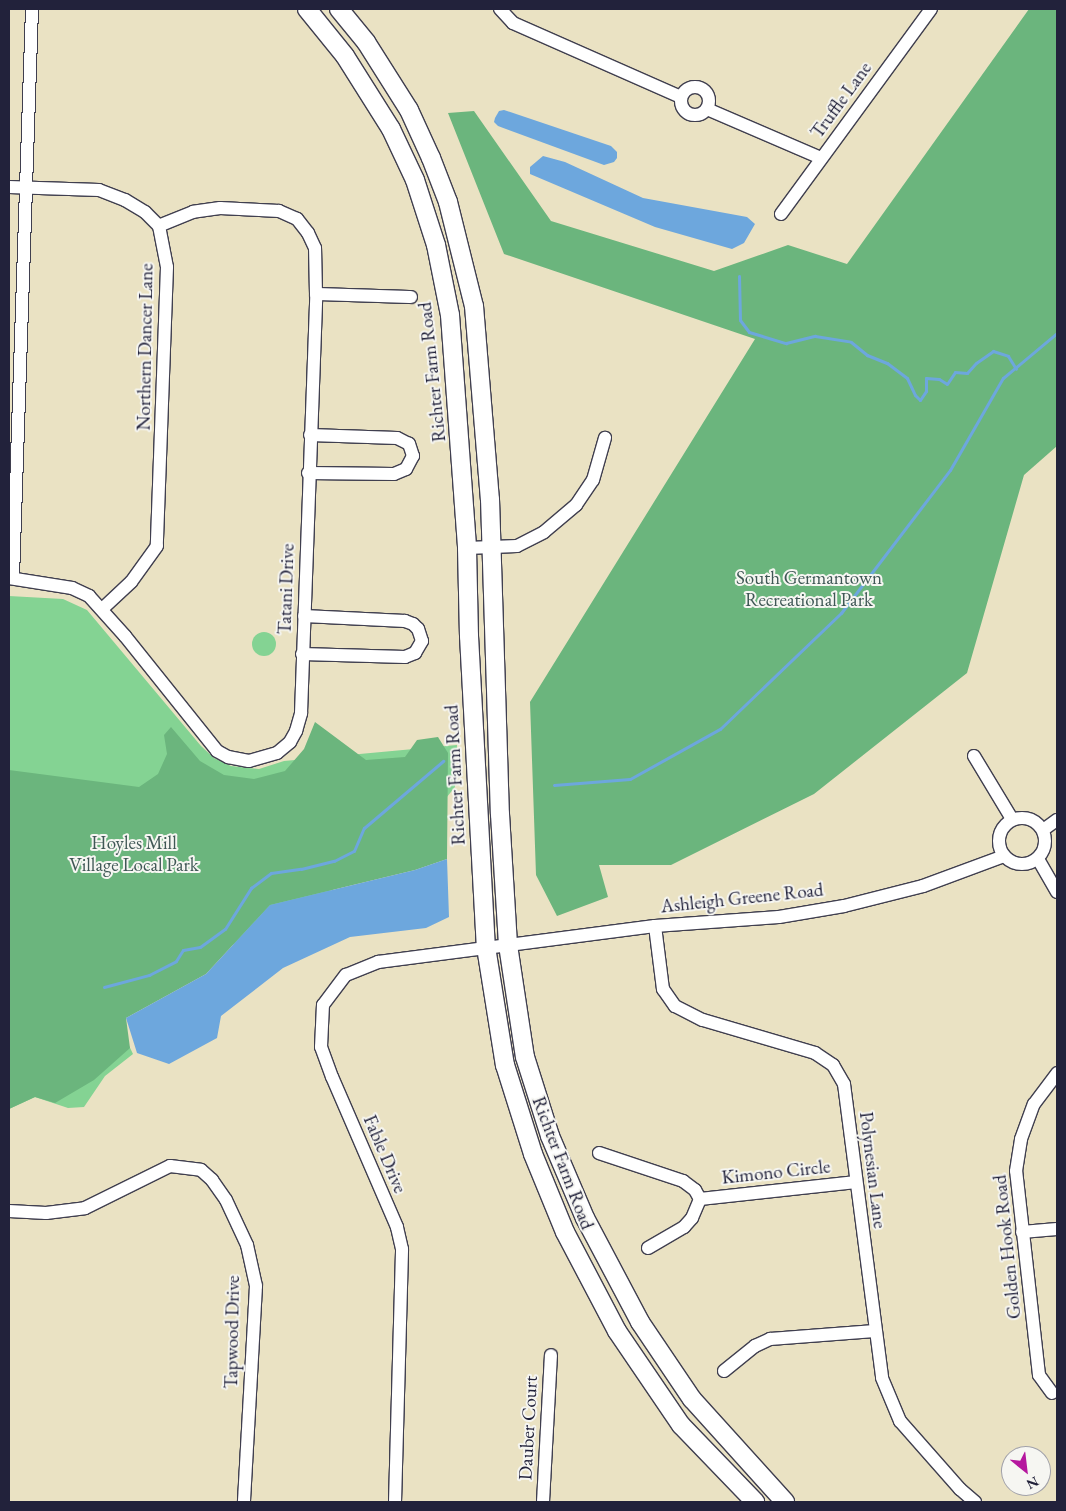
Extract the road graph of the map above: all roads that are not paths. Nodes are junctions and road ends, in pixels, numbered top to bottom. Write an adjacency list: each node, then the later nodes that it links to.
1 (32, 9): 10 (street)
2 (307, 9): 18 (main road, Richter Farm Road)
3 (339, 9): 19 (main road, Richter Farm Road)
4 (500, 9): 6 (street)
5 (931, 9): 8 (street, Truffle Lane)
6 (681, 97): 7 (street); 7 (street)
7 (707, 109): 8 (street)
8 (821, 158): 11 (street, Truffle Lane)
9 (9, 187): 10 (street)
10 (25, 188): 12 (street); 20 (street)
11 (781, 214)
12 (159, 226): 13 (street, Tatani Drive); 21 (street, Northern Dancer Lane)
13 (316, 294): 14 (street); 15 (street, Tatani Drive)
14 (411, 297)
15 (310, 435): 17 (street, Tatani Drive); 17 (street)
16 (605, 438): 19 (street)
17 (308, 473): 22 (street, Tatani Drive)
18 (467, 548): 19 (street); 33 (main road, Richter Farm Road)
19 (492, 548): 32 (main road, Richter Farm Road)
20 (11, 578): 21 (street, Tatani Drive)
21 (102, 608): 23 (street, Tatani Drive)
22 (304, 616): 23 (street, Tatani Drive); 23 (street)
23 (302, 654)
24 (974, 756): 25 (street)
25 (1012, 819): 27 (street); 28 (street)
26 (1057, 820): 27 (street)
27 (1042, 830): 29 (street)
28 (1004, 856): 29 (street); 31 (street, Ashleigh Greene Road)
29 (1038, 859): 30 (street)
30 (1057, 892)
31 (655, 926): 32 (street, Ashleigh Greene Road); 36 (street, Polynesian Lane)
32 (508, 945): 33 (street, Ashleigh Greene Road); 50 (main road, Richter Farm Road)
33 (486, 947): 47 (street, Fable Drive); 49 (main road, Richter Farm Road)
34 (1057, 1073): 40 (street, Golden Hook Road)
35 (599, 1153): 37 (street, Kimono Circle)
36 (856, 1182): 37 (street, Kimono Circle); 42 (street, Polynesian Lane)
37 (700, 1199): 41 (street, Kimono Circle)
38 (9, 1211): 46 (street, Tapwood Drive)
39 (1057, 1229): 40 (street)
40 (1022, 1232): 45 (street, Golden Hook Road)
41 (648, 1248)
42 (876, 1330): 44 (street); 51 (street, Polynesian Lane)
43 (551, 1355): 48 (street, Dauber Court)
44 (724, 1371)
45 (1052, 1393)
46 (244, 1502)
47 (395, 1502)
48 (543, 1502)
49 (755, 1502)
50 (785, 1502)
51 (975, 1502)

